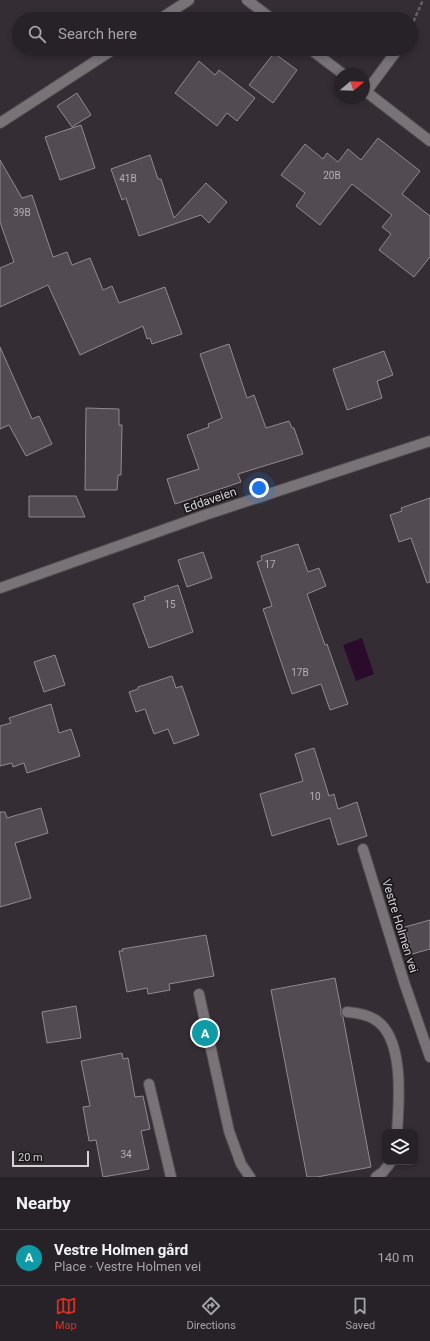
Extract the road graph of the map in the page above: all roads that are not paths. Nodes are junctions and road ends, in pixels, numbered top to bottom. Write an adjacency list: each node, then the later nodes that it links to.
1 (190, 0): 3 (street)
2 (247, 0): 4 (street)
3 (171, 12)
4 (263, 12)
5 (103, 56): 11 (street)
6 (319, 56): 8 (street)
7 (392, 56): 9 (street)
8 (335, 68)
9 (370, 85)
10 (370, 95): 12 (street)
11 (0, 123)
12 (430, 141)
13 (430, 441): 14 (street, Eddaveien)
14 (0, 588)
15 (363, 849): 18 (street, Vestre Holmen vei)
16 (199, 994): 23 (street)
17 (347, 1012): 20 (street)
18 (430, 1057)
19 (148, 1084): 22 (street)
20 (397, 1129)
21 (388, 1165): 24 (street)
22 (171, 1177)
23 (250, 1177)
24 (376, 1177)

